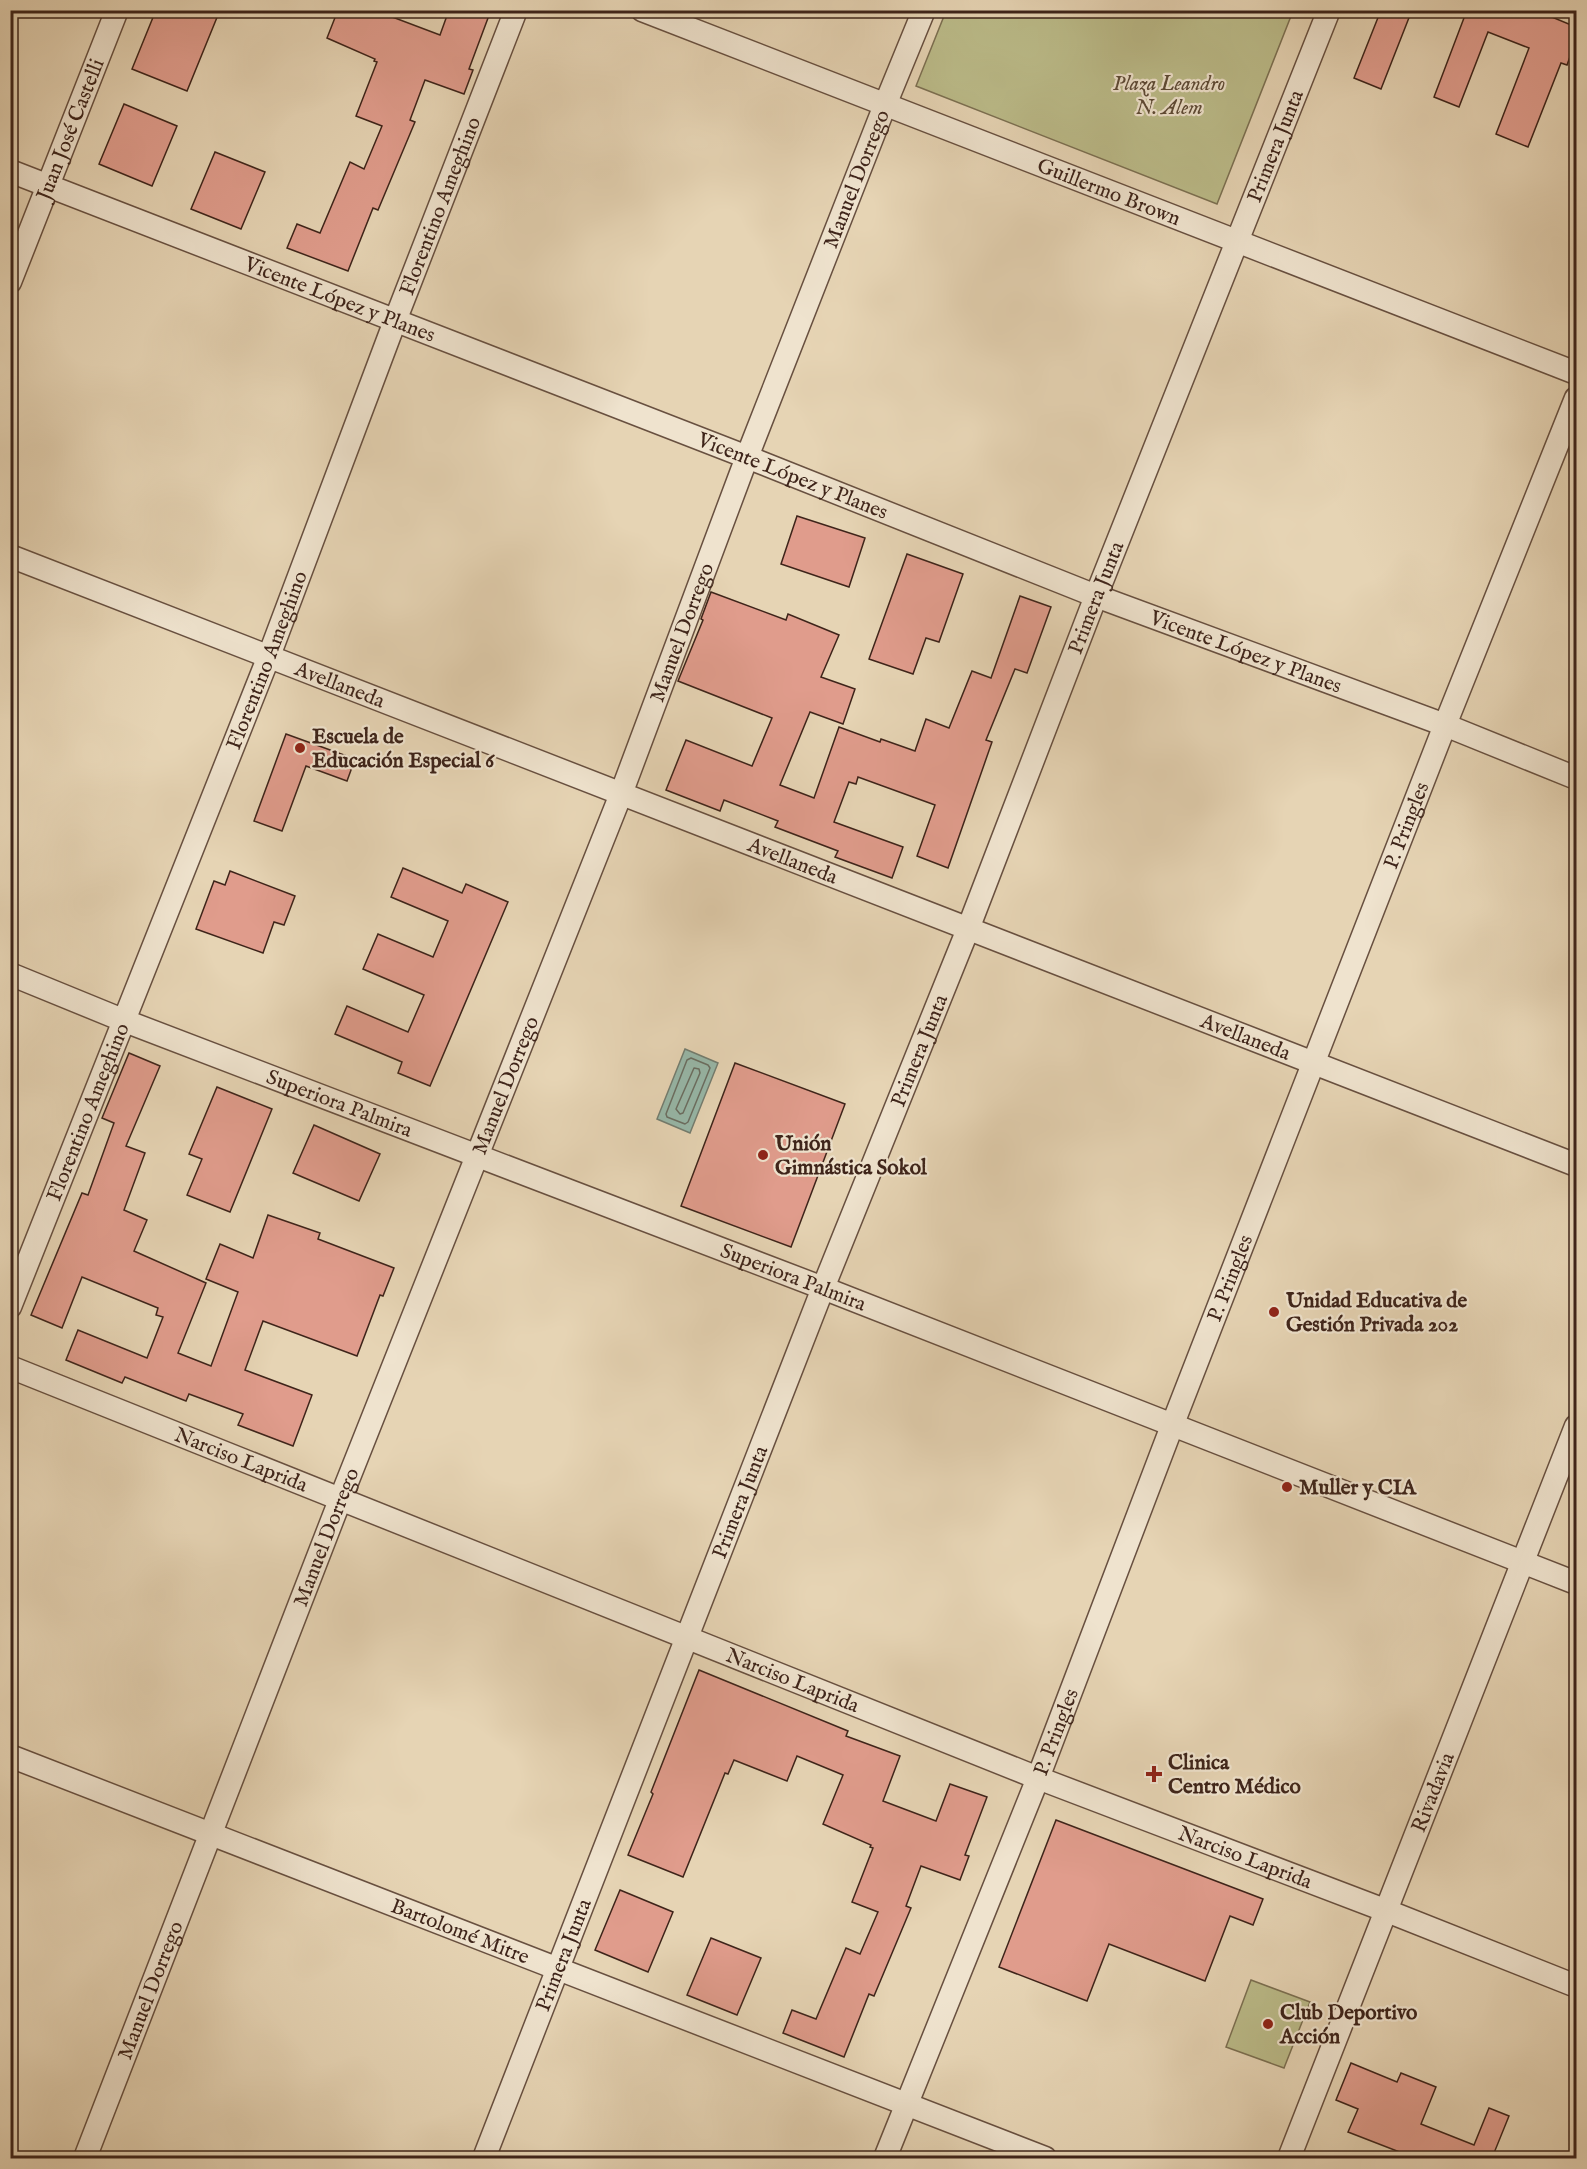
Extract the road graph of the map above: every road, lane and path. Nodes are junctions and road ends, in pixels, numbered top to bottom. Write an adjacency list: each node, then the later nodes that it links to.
1 (117, 10): 8 (street, Juan José Castelli)
2 (516, 10): 11 (street, Florentino Ameghino)
3 (642, 10): 6 (street, Guillermo Brown)
4 (924, 10): 6 (street, Manuel Dorrego)
5 (1329, 10): 9 (street, Primera Junta)
6 (885, 105): 9 (street, Guillermo Brown); 14 (street, Manuel Dorrego)
7 (10, 171): 8 (street, Vicente López y Planes)
8 (48, 186): 10 (street, Juan José Castelli); 11 (street, Vicente López y Planes)
9 (1238, 241): 12 (street, Guillermo Brown); 16 (street, Primera Junta)
10 (10, 282)
11 (395, 321): 14 (street, Vicente López y Planes); 17 (street, Florentino Ameghino)
12 (1576, 373)
13 (1576, 398): 18 (street, P. Pringles)
14 (747, 457): 16 (street, Vicente López y Planes); 20 (street, Manuel Dorrego)
15 (10, 556): 17 (street, Avellaneda)
16 (1096, 596): 18 (street, Vicente López y Planes); 21 (street, Primera Junta)
17 (269, 656): 20 (street, Avellaneda); 23 (street, Florentino Ameghino)
18 (1445, 725): 19 (street, Vicente López y Planes); 24 (street, P. Pringles)
19 (1576, 778)
20 (621, 794): 21 (street, Avellaneda); 25 (street, Manuel Dorrego)
21 (968, 929): 24 (street, Avellaneda); 27 (street, Primera Junta)
22 (10, 974): 23 (street, Superiora Palmira)
23 (125, 1021): 25 (street, Superiora Palmira); 28 (street, Florentino Ameghino)
24 (1315, 1064): 26 (street, Avellaneda); 30 (street, P. Pringles)
25 (478, 1156): 27 (street, Superiora Palmira); 32 (street, Manuel Dorrego)
26 (1576, 1165)
27 (823, 1288): 30 (street, Superiora Palmira); 35 (street, Primera Junta)
28 (10, 1307)
29 (10, 1367): 32 (street, Narciso Laprida)
30 (1172, 1426): 33 (street, Superiora Palmira); 37 (street, P. Pringles)
31 (1576, 1426): 33 (street, Rivadavia)
32 (340, 1500): 35 (street, Narciso Laprida); 38 (street, Manuel Dorrego)
33 (1522, 1562): 34 (street, Superiora Palmira); 39 (street, Rivadavia)
34 (1576, 1583)
35 (688, 1640): 37 (street, Narciso Laprida); 40 (street, Primera Junta)
36 (10, 1756): 38 (street, Bartolomé Mitre)
37 (1038, 1778): 39 (street, Narciso Laprida); 42 (street, P. Pringles)
38 (212, 1834): 40 (street, Bartolomé Mitre); 43 (street, Manuel Dorrego)
39 (1387, 1911): 41 (street, Narciso Laprida); 47 (street, Rivadavia)
40 (559, 1969): 42 (street, Bartolomé Mitre); 44 (street, Primera Junta)
41 (1576, 1986)
42 (906, 2104): 45 (street, P. Pringles); 46 (street, Bartolomé Mitre)
43 (85, 2158)
44 (484, 2158)
45 (885, 2158)
46 (1045, 2158)
47 (1289, 2158)

